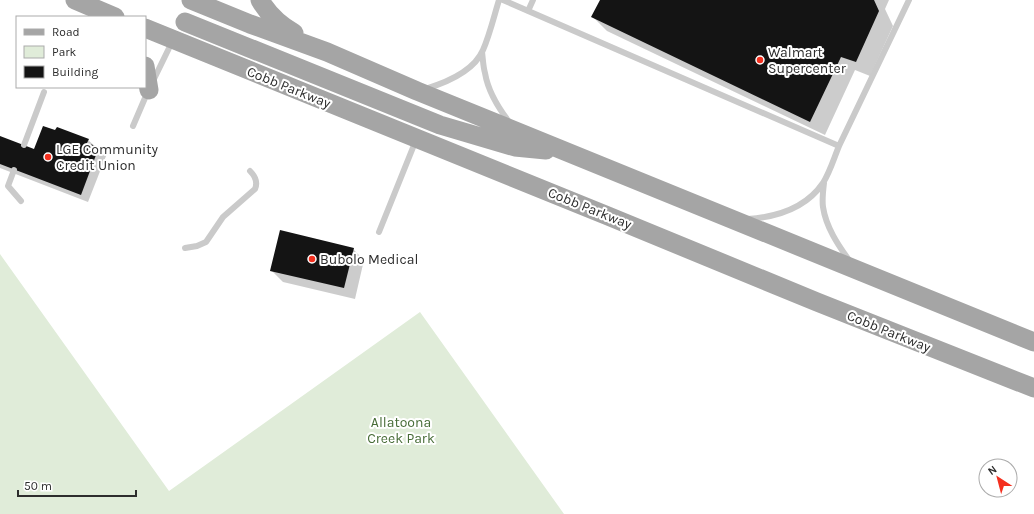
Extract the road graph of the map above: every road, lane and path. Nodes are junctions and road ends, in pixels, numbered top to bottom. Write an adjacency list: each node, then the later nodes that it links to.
1 (75, 0): 9 (main road)
2 (260, 0): 13 (main road)
3 (499, 0): 14 (lane)
4 (502, 0): 8 (lane)
5 (533, 0): 8 (lane)
6 (909, 0): 23 (lane)
7 (195, 1): 10 (main road); 13 (main road)
8 (528, 11): 23 (lane)
9 (111, 16)
10 (185, 22): 12 (main road); 24 (main road)
11 (146, 28): 12 (main road, Cobb Parkway)
12 (174, 39): 16 (lane); 21 (main road, Cobb Parkway)
13 (327, 52): 17 (main road)
14 (482, 52): 17 (lane); 20 (lane)
15 (146, 72): 16 (main road)
16 (149, 90): 19 (lane)
17 (417, 91): 20 (main road)
18 (44, 92): 22 (lane)
19 (133, 126)
20 (517, 132): 24 (main road)
21 (417, 139): 30 (lane); 34 (main road, Cobb Parkway)
22 (24, 145)
23 (839, 146): 27 (lane)
24 (560, 149): 29 (main road)
25 (14, 170): 28 (lane)
26 (250, 171): 31 (lane)
27 (824, 182): 29 (lane); 32 (lane)
28 (21, 201)
29 (737, 220): 32 (main road)
30 (379, 232)
31 (185, 248)
32 (857, 271): 33 (main road)
33 (1034, 342)
34 (1034, 388)

